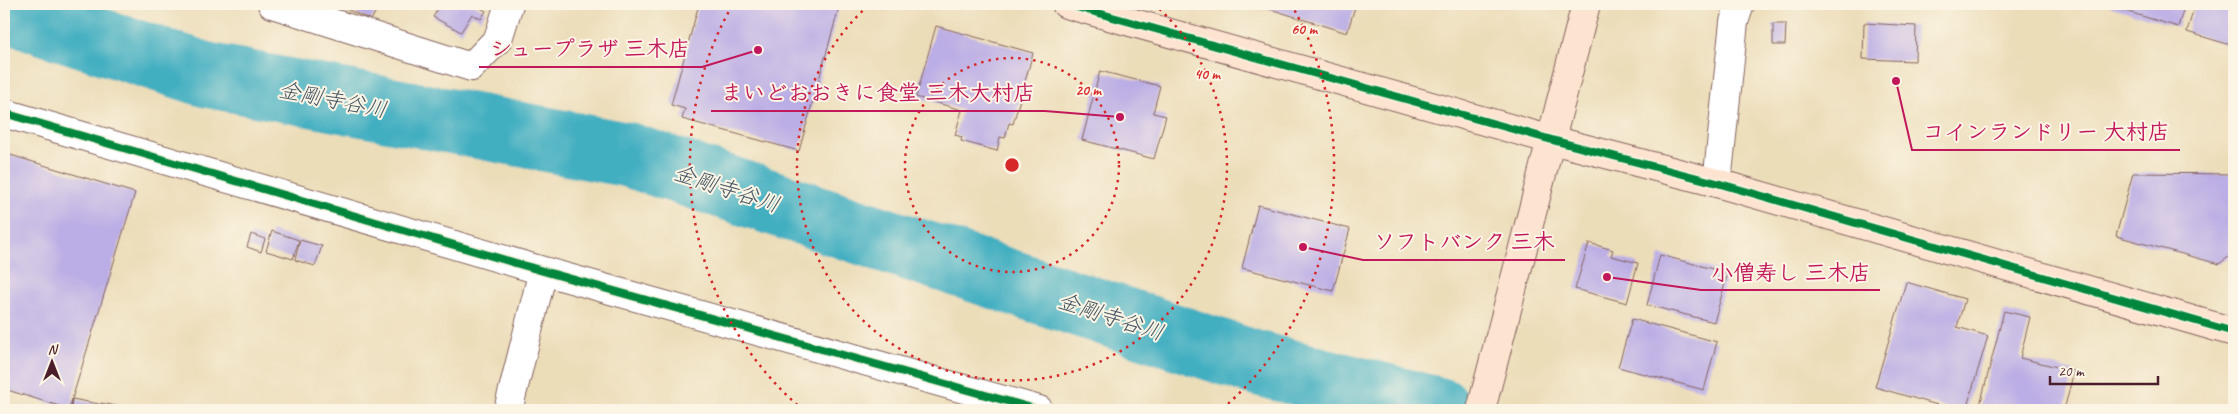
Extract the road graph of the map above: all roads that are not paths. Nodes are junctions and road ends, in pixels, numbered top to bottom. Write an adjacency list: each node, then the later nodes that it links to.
1 (272, 4): 2 (street)
2 (509, 4)
3 (1066, 4): 7 (street)
4 (1586, 4): 7 (street)
5 (1740, 4): 8 (street)
6 (4, 113): 9 (street)
7 (1552, 140): 8 (street); 13 (street)
8 (1717, 183): 10 (street)
9 (543, 271): 11 (street); 12 (street)
10 (2234, 332)
11 (508, 410)
12 (1039, 410)
13 (1481, 410)

